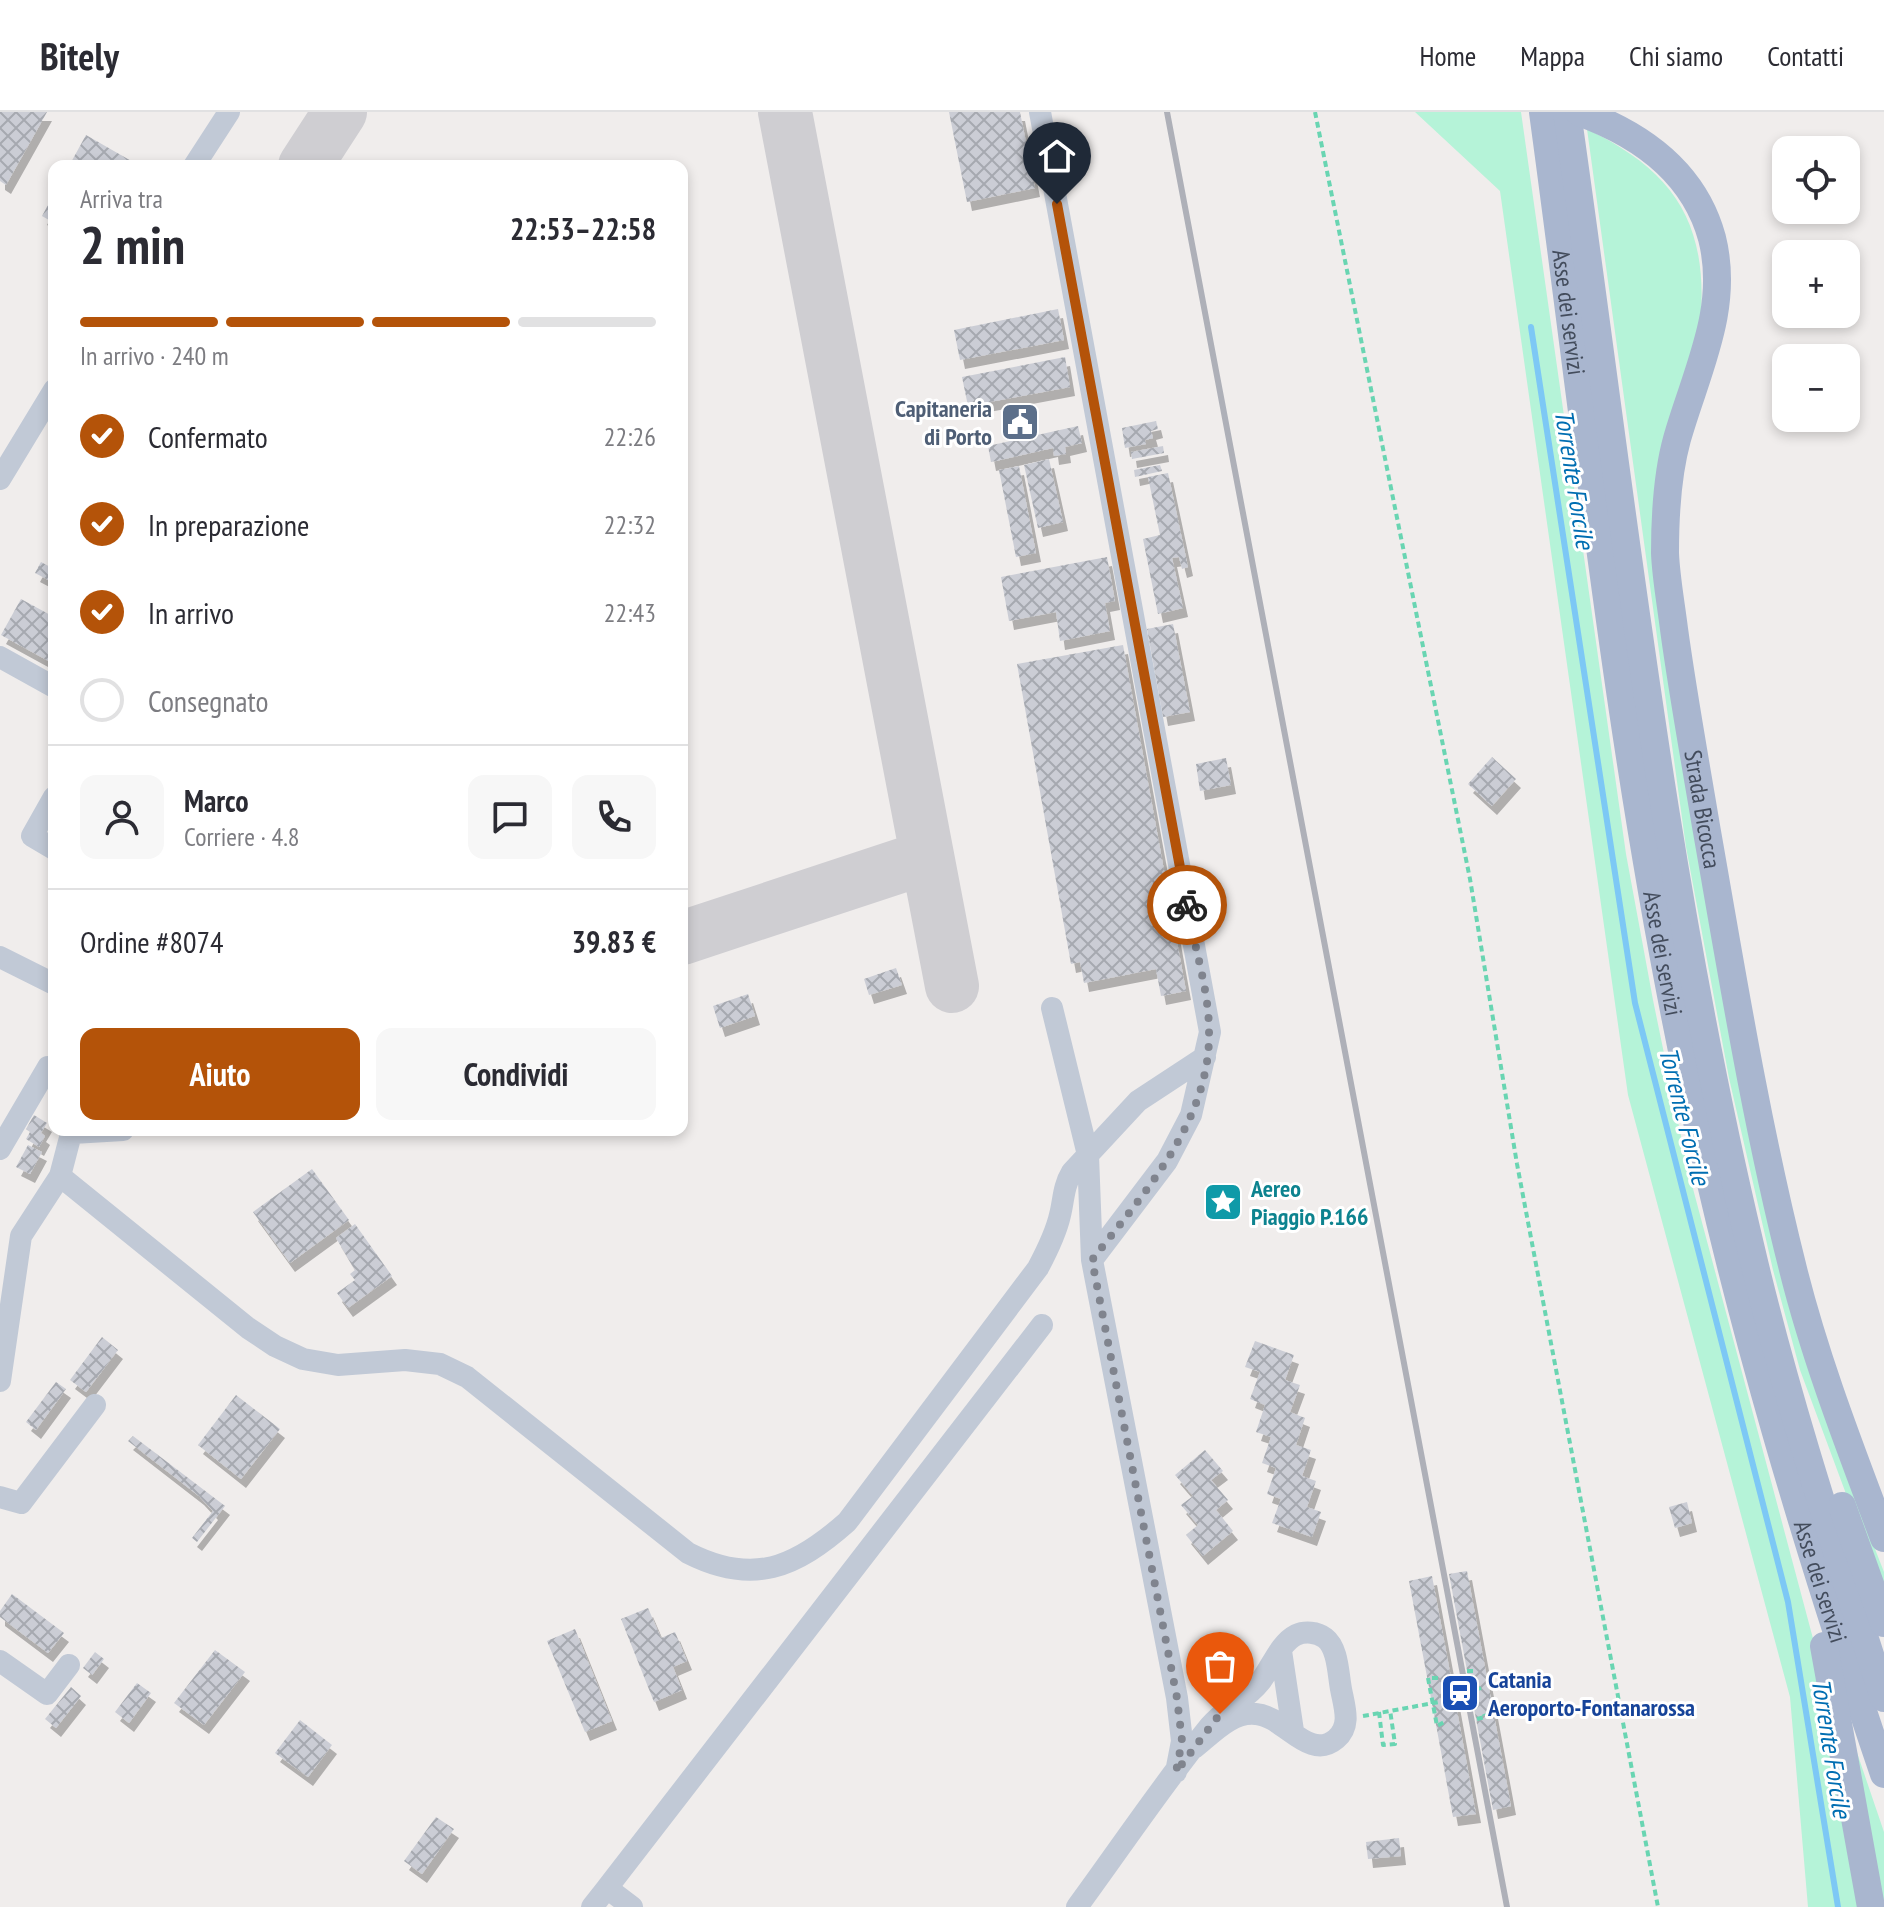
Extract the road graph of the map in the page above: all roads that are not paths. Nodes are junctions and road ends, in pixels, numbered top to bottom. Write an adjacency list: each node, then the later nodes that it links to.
1 (229, 112): 6 (street)
2 (1040, 112): 18 (street)
3 (1543, 112): 30 (main road, Asse dei servizi)
4 (1567, 112): 26 (main road, Asse dei servizi)
5 (1588, 116): 31 (main road, Strada Bicocca)
6 (198, 160)
7 (48, 400): 8 (street)
8 (33, 426): 9 (street); 10 (street)
9 (0, 479)
10 (0, 487)
11 (0, 657): 12 (street)
12 (48, 684)
13 (48, 808): 14 (street)
14 (48, 845)
15 (0, 957): 16 (street)
16 (48, 984)
17 (1052, 1008): 22 (street)
18 (1205, 1057): 22 (street); 24 (street)
19 (48, 1075): 21 (street)
20 (71, 1136): 23 (street)
21 (0, 1149)
22 (1088, 1155): 23 (street); 24 (street)
23 (60, 1176): 27 (street)
24 (1092, 1260): 39 (street)
25 (1042, 1325): 41 (street)
26 (1779, 1354): 32 (main road); 36 (main road, Asse dei servizi)
27 (0, 1381)
28 (95, 1405): 29 (street)
29 (0, 1497)
30 (1803, 1531): 40 (main road, Asse dei servizi); 45 (main road)
31 (1884, 1538)
32 (1884, 1623)
33 (1281, 1651): 37 (street); 37 (street); 38 (street)
34 (0, 1661): 35 (street)
35 (69, 1665)
36 (1884, 1698)
37 (1293, 1731): 38 (street)
38 (1194, 1748): 39 (street)
39 (1176, 1772): 44 (street)
40 (1884, 1774)
41 (607, 1888): 42 (street); 43 (street)
42 (592, 1907)
43 (632, 1907)
44 (1077, 1907)
45 (1871, 1907)

